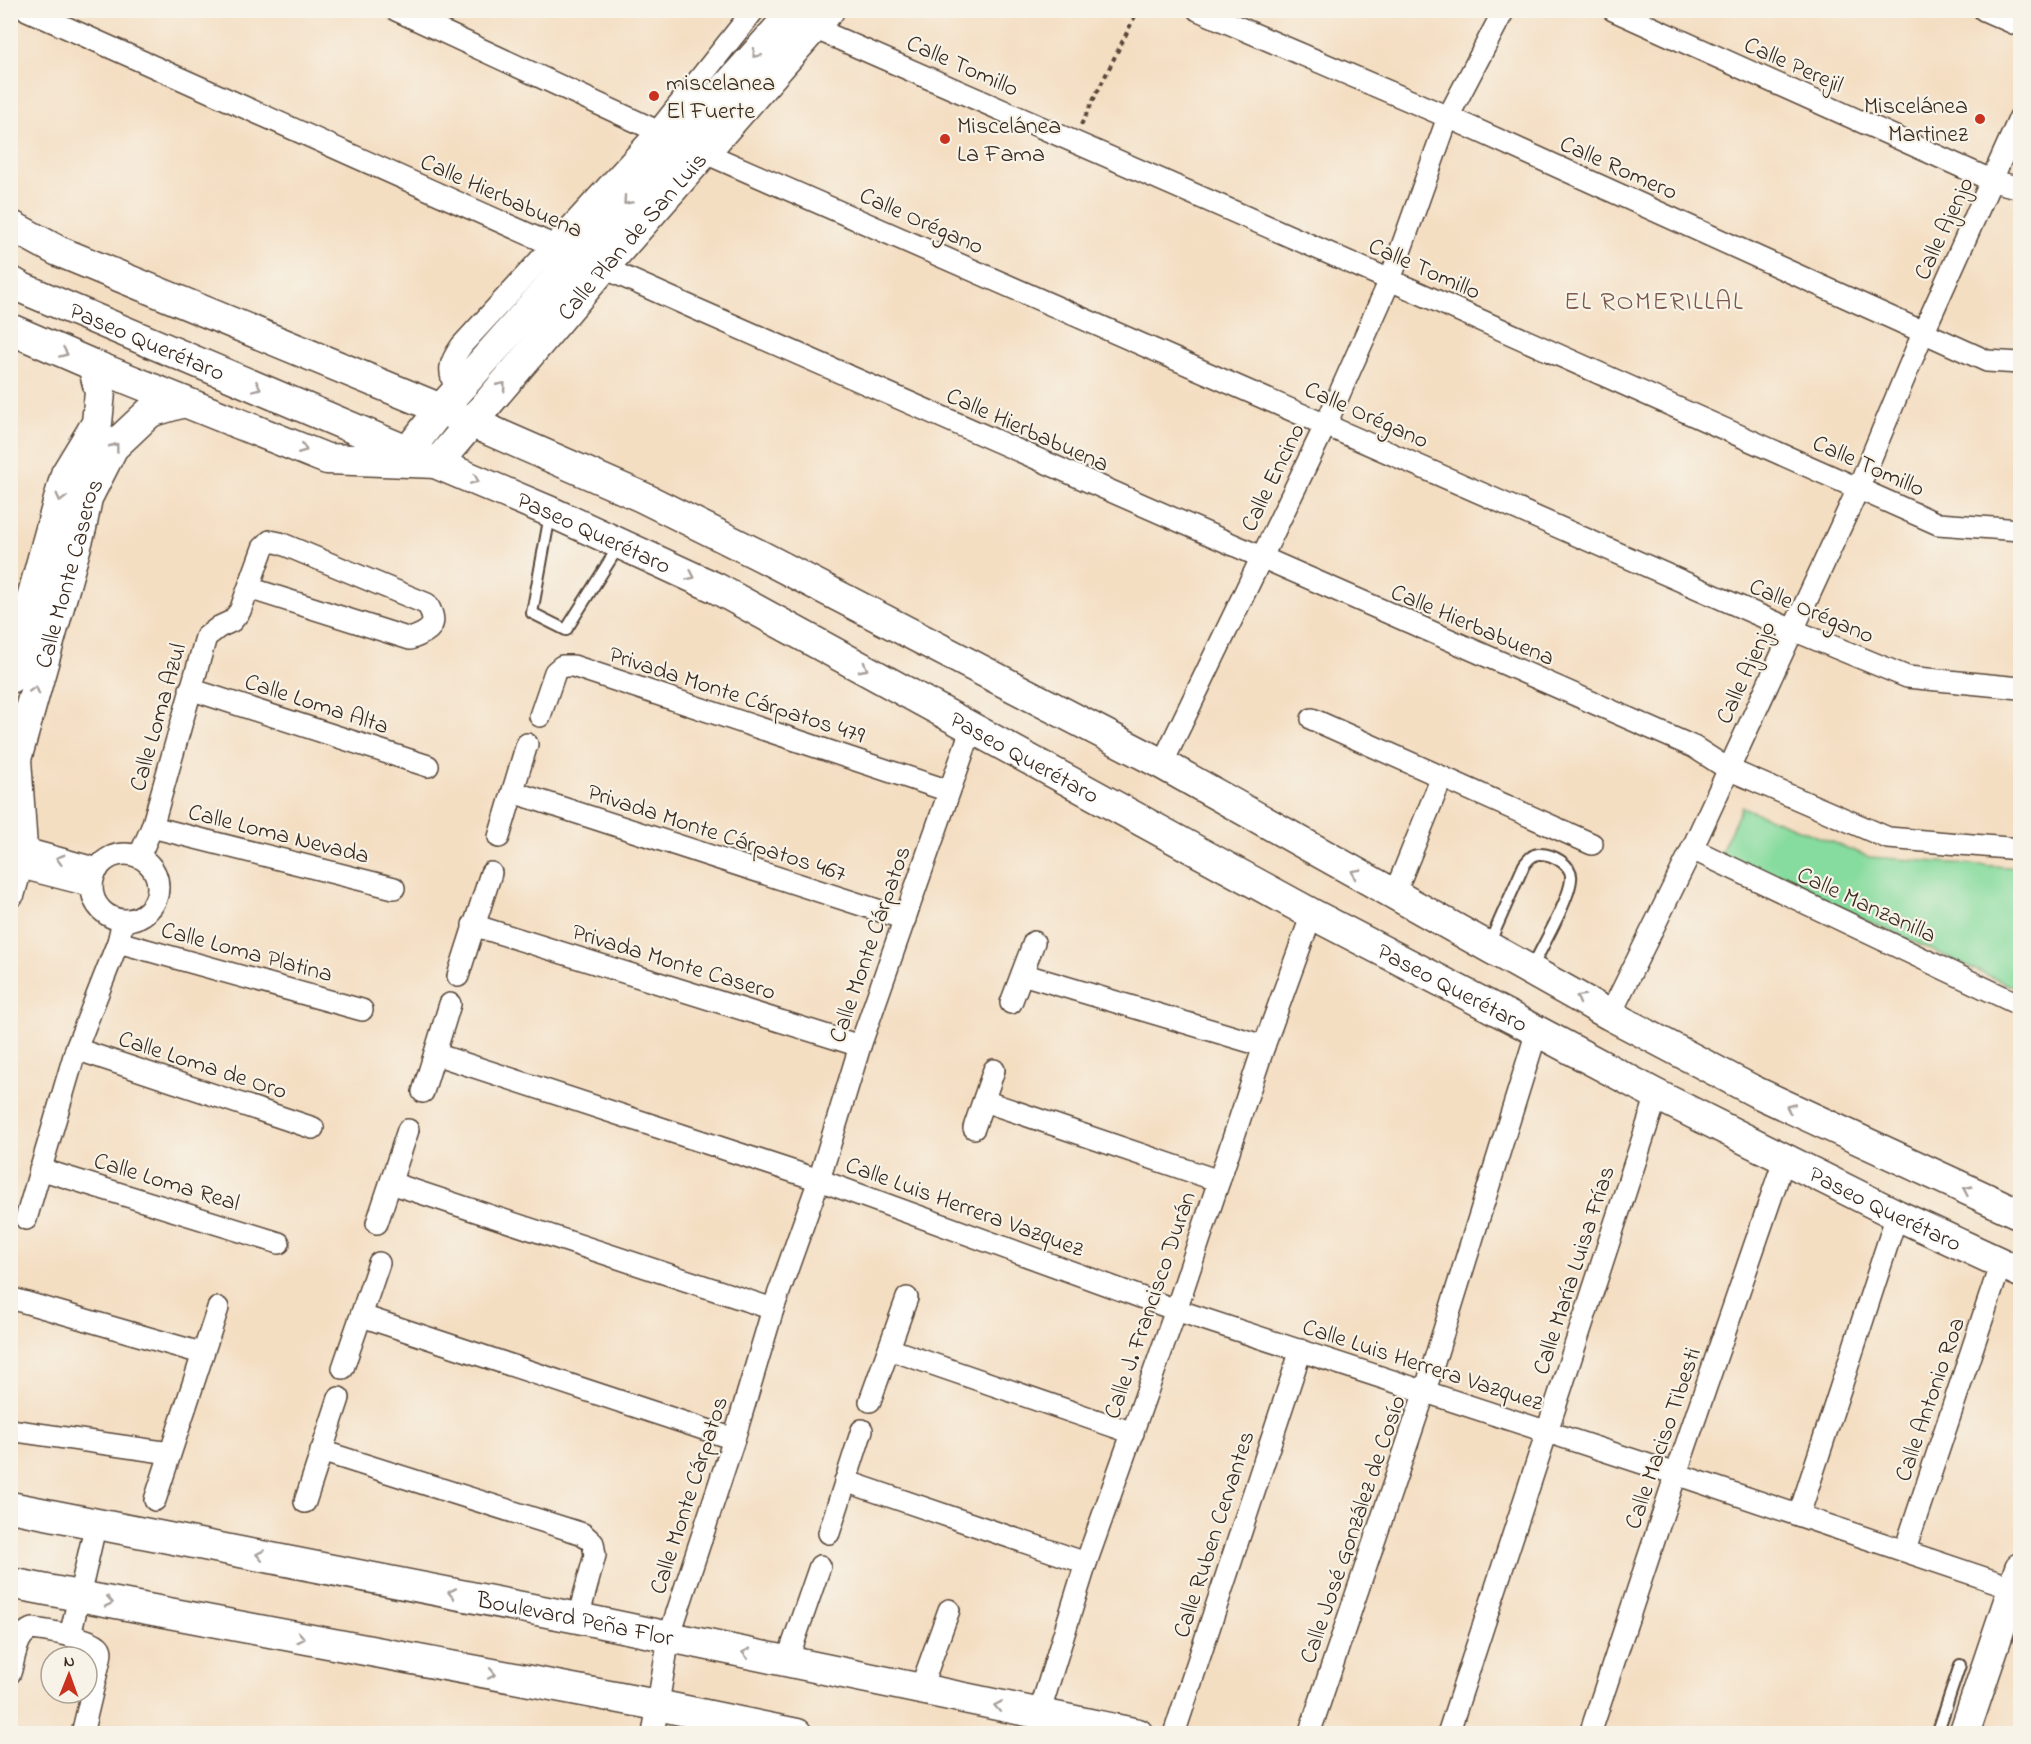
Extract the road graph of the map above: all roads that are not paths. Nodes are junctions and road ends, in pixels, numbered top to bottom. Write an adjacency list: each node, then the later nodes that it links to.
1 (27, 10): 16 (street, Calle Hierbabuena)
2 (396, 10): 12 (street, Calle Orégano)
3 (754, 10): 12 (street)
4 (1198, 10): 10 (street, Calle Romero)
5 (1504, 10): 10 (street, Calle Encino)
6 (1613, 10): 13 (street, Calle Perejil)
7 (1984, 10): 9 (street)
8 (802, 15): 12 (main road, Calle Plan de San Luis); 17 (street, Calle Tomillo)
9 (2020, 26)
10 (1448, 117): 17 (street, Calle Encino); 20 (street, Calle Romero)
11 (2020, 117): 13 (street, Calle Ajenjo)
12 (680, 142): 16 (main road, Calle Plan de San Luis); 16 (street); 26 (street, Calle Orégano)
13 (1993, 181): 14 (street, Calle Perejil); 20 (street, Calle Ajenjo)
14 (2020, 188)
15 (10, 225): 23 (main road, Paseo Querétaro)
16 (577, 257): 23 (main road, Calle Plan de San Luis); 25 (main road, Calle Plan de San Luis, one-way to 16); 33 (street, Calle Hierbabuena)
17 (1390, 280): 26 (street, Calle Encino); 29 (street, Calle Tomillo)
18 (10, 281): 27 (main road, Paseo Querétaro, one-way to 27)
19 (10, 329): 22 (main road, one-way to 22)
20 (1923, 333): 21 (street, Calle Romero); 29 (street, Calle Ajenjo)
21 (2020, 363)
22 (93, 366): 24 (main road); 36 (main road, Calle Monte Caseros, one-way to 36)
23 (449, 400): 25 (main road, Paseo Querétaro); 27 (main road, Calle Plan de San Luis)
24 (184, 402): 28 (main road, one-way to 28); 43 (main road, Calle Monte Caseros, one-way to 24)
25 (471, 422): 28 (main road, Calle Plan de San Luis); 44 (main road, Paseo Querétaro)
26 (1326, 424): 33 (street, Calle Encino); 35 (street, Calle Orégano)
27 (408, 451): 28 (main road, Paseo Querétaro)
28 (437, 463): 30 (main road, Paseo Querétaro, one-way to 30)
29 (1858, 489): 31 (street, Calle Tomillo); 35 (street, Calle Ajenjo)
30 (551, 512): 32 (main road, Paseo Querétaro); 32 (lane)
31 (2020, 530)
32 (621, 544): 41 (main road, Paseo Querétaro, one-way to 41)
33 (1260, 559): 44 (street, Calle Encino); 46 (street, Calle Hierbabuena)
34 (249, 588): 34 (street, Calle Loma Azul); 38 (street, Calle Loma Azul)
35 (1793, 630): 37 (street, Calle Orégano); 46 (street, Calle Ajenjo)
36 (10, 678)
37 (2020, 688)
38 (190, 689): 45 (street, Calle Loma Alta); 50 (street, Calle Loma Azul)
39 (540, 716): 48 (street, Privada Monte Cárpatos 479)
40 (1312, 719): 47 (street)
41 (972, 727): 48 (street, Calle Monte Cárpatos); 61 (main road, Paseo Querétaro)
42 (527, 744): 49 (street)
43 (13, 758): 56 (main road, Calle Monte Caseros)
44 (1162, 764): 60 (main road, Paseo Querétaro, one-way to 44)
45 (428, 766)
46 (1728, 769): 53 (street, Calle Ajenjo); 54 (street, Calle Hierbabuena)
47 (1442, 777): 52 (street); 60 (street)
48 (949, 791): 62 (street, Calle Monte Cárpatos)
49 (513, 792): 51 (street); 62 (street, Privada Monte Cárpatos 467)
50 (152, 827): 55 (street, Calle Loma Azul); 59 (street, Calle Loma Nevada)
51 (499, 837)
52 (1592, 844)
53 (1692, 849): 73 (street, Calle Manzanilla); 75 (street, Calle Ajenjo)
54 (2020, 849)
55 (139, 857): 58 (street); 63 (street)
56 (17, 869): 58 (street)
57 (491, 873): 64 (street)
58 (95, 878): 63 (street)
59 (394, 888)
60 (1394, 895): 67 (main road, Paseo Querétaro)
61 (1312, 914): 76 (main road, Paseo Querétaro); 78 (street, Calle J. Francisco Durán)
62 (905, 919): 77 (street, Calle Monte Cárpatos)
63 (123, 921): 65 (street)
64 (473, 925): 70 (street); 77 (street, Privada Monte Casero)
65 (118, 942): 74 (street, Calle Loma Platina); 79 (street)
66 (1034, 942): 69 (street)
67 (1488, 947): 68 (main road, Paseo Querétaro); 68 (lane)
68 (1530, 970): 75 (main road, Paseo Querétaro, one-way to 68)
69 (1022, 974): 71 (street); 78 (street)
70 (458, 976)
71 (1011, 1003)
72 (450, 1004): 80 (street)
73 (2020, 1005)
74 (362, 1010)
75 (1610, 1015): 83 (main road, Paseo Querétaro)
76 (1537, 1030): 84 (main road, Paseo Querétaro); 112 (street, Calle José González de Cosío)
77 (860, 1046): 92 (street, Calle Monte Cárpatos)
78 (1264, 1046): 93 (street, Calle J. Francisco Durán)
79 (76, 1049): 86 (street, Calle Loma de Oro); 91 (street)
80 (435, 1054): 82 (street); 92 (street)
81 (994, 1070): 85 (street)
82 (423, 1092)
83 (1756, 1092): 89 (main road); 95 (main road, Paseo Querétaro, one-way to 83)
84 (1657, 1095): 89 (main road, Paseo Querétaro); 117 (street, Calle María Luisa Frías)
85 (984, 1101): 87 (street); 93 (street)
86 (313, 1128)
87 (974, 1128)
88 (408, 1130): 94 (street)
89 (1733, 1135): 90 (main road, Paseo Querétaro)
90 (1784, 1160): 96 (main road, Paseo Querétaro); 122 (street, Calle Maciso Tibesti)
91 (40, 1169): 97 (street); 99 (street, Calle Loma Real)
92 (819, 1180): 105 (street, Calle Monte Cárpatos); 106 (street, Calle Luis Herrera Vazquez)
93 (1219, 1181): 106 (street, Calle J. Francisco Durán)
94 (391, 1183): 98 (street); 105 (street)
95 (2020, 1214)
96 (1897, 1215): 101 (main road, Paseo Querétaro); 127 (street)
97 (26, 1219)
98 (377, 1223)
99 (279, 1243)
100 (379, 1263): 107 (street)
101 (2011, 1268): 130 (street, Calle Antonio Roa)
102 (10, 1298): 110 (street)
103 (908, 1298): 108 (street)
104 (218, 1308): 110 (street)
105 (773, 1310): 119 (street, Calle Monte Cárpatos)
106 (1176, 1310): 109 (street, Calle Luis Herrera Vazquez); 118 (street, Calle J. Francisco Durán)
107 (362, 1316): 111 (street); 119 (street)
108 (889, 1349): 114 (street); 118 (street)
109 (1300, 1350): 112 (street, Calle Luis Herrera Vazquez); 149 (street, Calle Ruben Cervantes)
110 (201, 1353): 121 (street)
111 (344, 1368)
112 (1425, 1391): 117 (street, Calle Luis Herrera Vazquez); 150 (street, Calle José González de Cosío)
113 (339, 1398): 120 (street)
114 (870, 1401)
115 (10, 1430): 121 (street)
116 (862, 1430): 123 (street)
117 (1548, 1432): 122 (street, Calle Luis Herrera Vazquez); 151 (street, Calle María Luisa Frías)
118 (1132, 1433): 131 (street, Calle J. Francisco Durán)
119 (734, 1439): 139 (street, Calle Monte Cárpatos)
120 (321, 1450): 125 (street); 137 (street)
121 (170, 1453): 124 (street)
122 (1676, 1474): 127 (street, Calle Luis Herrera Vazquez); 152 (street, Calle Maciso Tibesti)
123 (845, 1481): 129 (street); 131 (street)
124 (155, 1500)
125 (305, 1502)
126 (10, 1507): 128 (main road, Boulevard Peña Flor)
127 (1799, 1515): 130 (street, Calle Luis Herrera Vazquez)
128 (96, 1523): 135 (street); 137 (main road, Boulevard Peña Flor, one-way to 128)
129 (829, 1533)
130 (1905, 1551): 133 (street, Calle Luis Herrera Vazquez)
131 (1086, 1563): 144 (street, Calle J. Francisco Durán)
132 (820, 1566): 140 (street)
133 (2017, 1578): 154 (main road)
134 (10, 1583): 135 (main road)
135 (79, 1596): 138 (street); 145 (main road, one-way to 145)
136 (949, 1610): 143 (street)
137 (578, 1618): 139 (main road, Boulevard Peña Flor)
138 (70, 1635): 142 (street); 146 (street)
139 (669, 1637): 140 (main road, Boulevard Peña Flor, one-way to 139); 145 (street, Calle Monte Cárpatos)
140 (787, 1661): 143 (main road, Boulevard Peña Flor)
141 (1960, 1665): 153 (lane)
142 (10, 1673)
143 (920, 1690): 144 (main road, Boulevard Peña Flor, one-way to 143)
144 (1039, 1714): 148 (main road, Boulevard Peña Flor)
145 (655, 1719): 147 (main road)
146 (82, 1734)
147 (797, 1734)
148 (1138, 1734)
149 (1174, 1734)
150 (1309, 1734)
151 (1448, 1734)
152 (1590, 1734)
153 (1937, 1734)
154 (1964, 1734)

